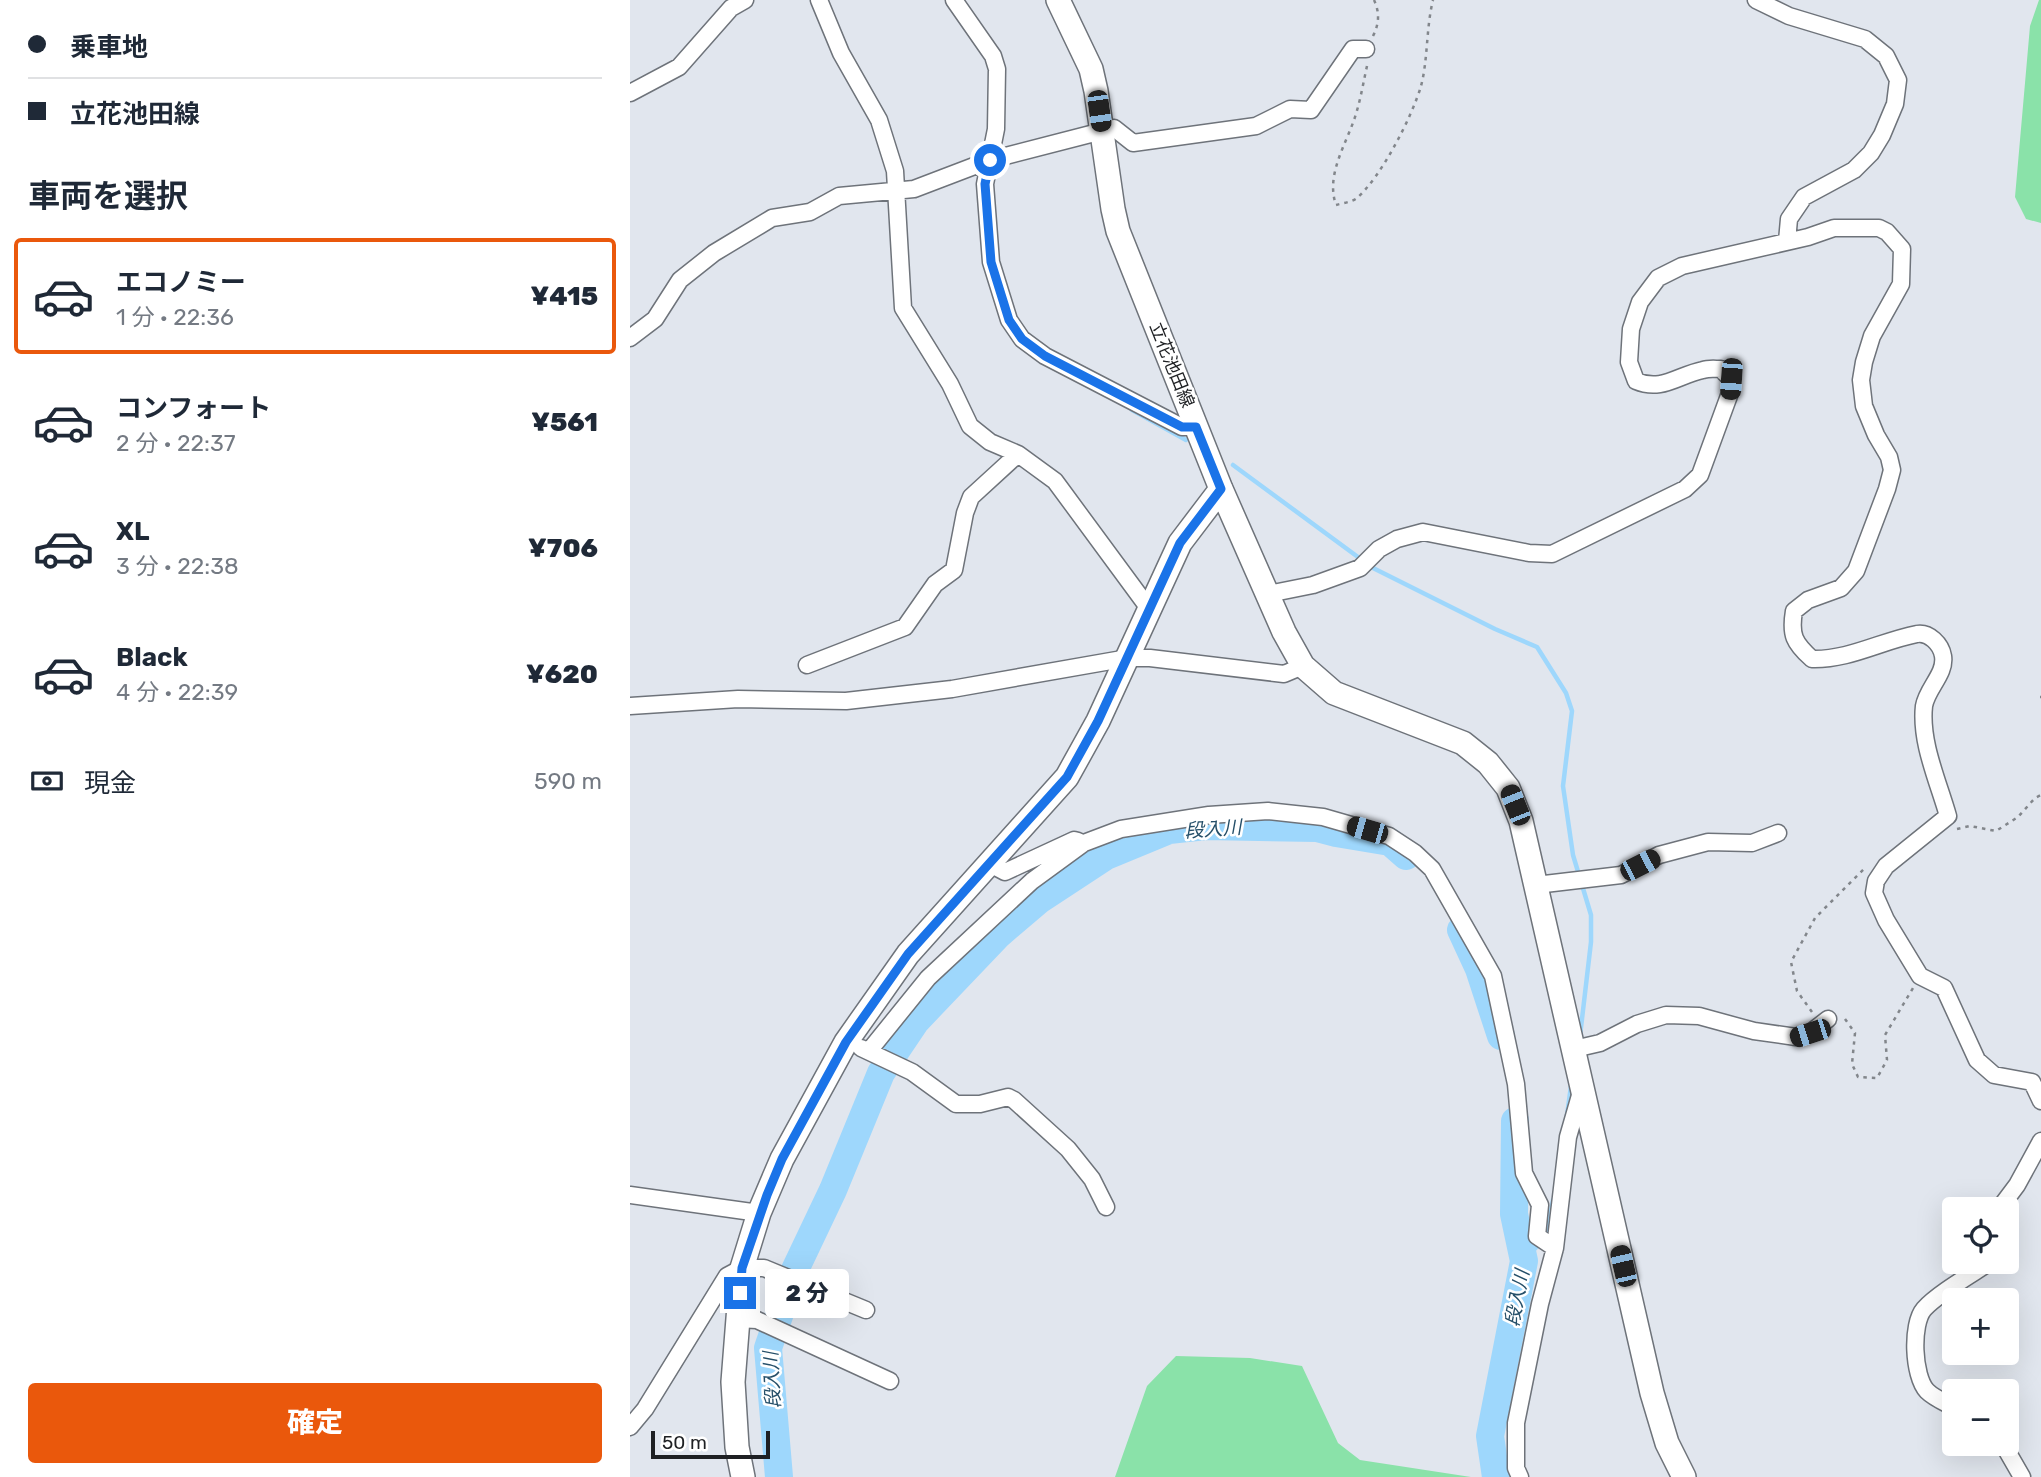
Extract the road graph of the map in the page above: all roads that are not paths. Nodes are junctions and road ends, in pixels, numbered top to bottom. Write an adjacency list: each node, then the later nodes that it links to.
1 (745, 0): 7 (street)
2 (819, 0): 10 (street)
3 (954, 0): 9 (street)
4 (1058, 0): 8 (main road, 立花池田線)
5 (1756, 0): 11 (street)
6 (1366, 48): 8 (street)
7 (630, 93)
8 (1101, 130): 9 (street); 13 (main road, 立花池田線)
9 (990, 160): 10 (street); 13 (street)
10 (897, 191): 12 (street); 14 (street)
11 (1787, 241): 16 (street); 31 (street)
12 (630, 338)
13 (1196, 427): 15 (main road, 立花池田線)
14 (1017, 454): 17 (street); 19 (street)
15 (1221, 489): 16 (main road, 立花池田線); 17 (main road)
16 (1268, 594): 20 (main road, 立花池田線)
17 (1150, 610): 18 (main road)
18 (1128, 658): 20 (street); 21 (street); 24 (main road)
19 (807, 665)
20 (1303, 666): 25 (main road, 立花池田線)
21 (630, 706)
22 (1779, 833): 25 (street)
23 (1084, 843): 24 (street); 29 (street); 37 (street)
24 (988, 863): 27 (main road)
25 (1536, 885): 28 (main road, 立花池田線)
26 (1828, 1019): 28 (street)
27 (846, 1042): 29 (street); 36 (main road)
28 (1574, 1049): 30 (main road, 立花池田線)
29 (869, 1051): 35 (street)
30 (1582, 1088): 37 (street); 48 (main road, 立花池田線)
31 (2041, 1101)
32 (2041, 1141): 34 (street)
33 (630, 1195): 36 (street)
34 (2008, 1197)
35 (1106, 1207)
36 (759, 1213): 38 (main road)
37 (1555, 1248): 47 (street)
38 (742, 1268): 40 (street); 41 (main road); 44 (street)
39 (1973, 1274): 43 (street)
40 (866, 1310)
41 (737, 1319): 42 (street); 46 (main road)
42 (890, 1381)
43 (1942, 1400)
44 (630, 1427)
45 (2010, 1456): 49 (street)
46 (743, 1477)
47 (1520, 1477)
48 (1684, 1477)
49 (2022, 1477)

